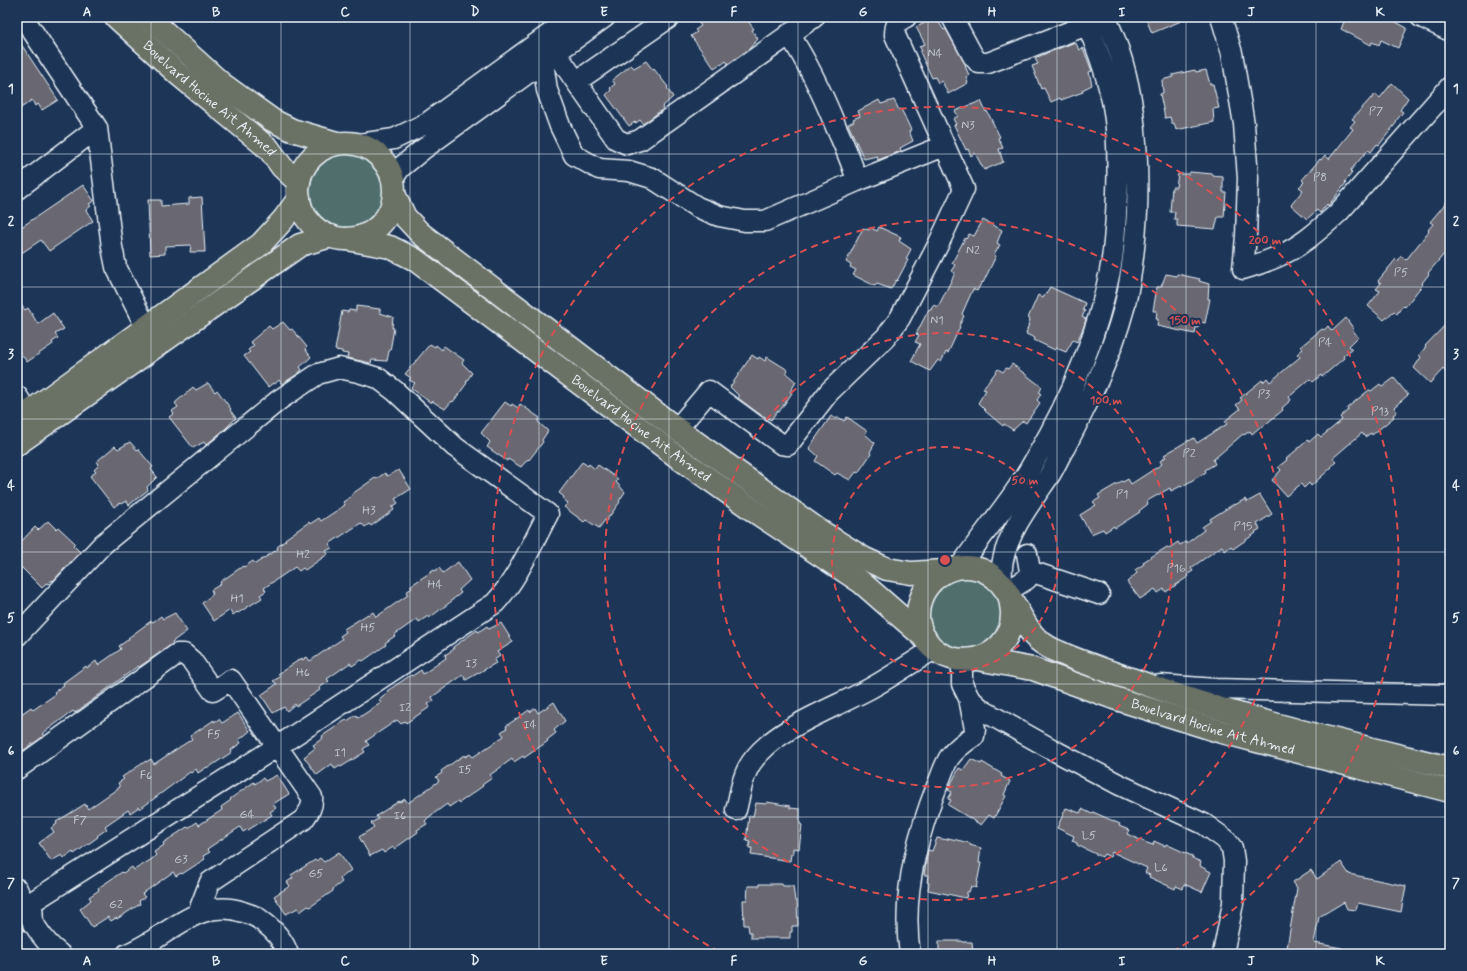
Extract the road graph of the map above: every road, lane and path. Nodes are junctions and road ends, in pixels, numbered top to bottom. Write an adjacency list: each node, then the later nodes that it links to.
1 (23, 17): 19 (street)
2 (116, 17): 26 (main road, Bouelvard Hocine Ait Ahmed)
3 (148, 17): 20 (main road)
4 (573, 17): 21 (street)
5 (605, 17): 16 (street)
6 (670, 17): 17 (street)
7 (814, 17): 15 (street)
8 (906, 17): 22 (street)
9 (952, 17): 13 (street)
10 (1105, 17): 33 (street)
11 (1221, 17): 18 (street)
12 (1420, 17): 14 (street)
13 (1085, 21): 32 (street)
14 (1450, 31)
15 (789, 34): 17 (street); 23 (street)
16 (549, 58): 17 (street); 23 (street); 24 (street)
17 (577, 81)
18 (1450, 87)
19 (97, 128): 25 (street); 28 (street)
20 (337, 143): 21 (main road); 26 (main road)
21 (359, 144): 24 (main road)
22 (944, 146): 23 (street); 30 (street)
23 (857, 181)
24 (394, 188): 27 (main road); 30 (main road)
25 (17, 189)
26 (299, 191): 27 (main road); 28 (main road)
27 (339, 238): 31 (main road); 36 (main road, Bouelvard Hocine Ait Ahmed)
28 (146, 327): 29 (main road)
29 (21, 410)
30 (676, 429): 32 (main road)
31 (17, 444)
32 (952, 569): 33 (main road); 36 (main road)
33 (1006, 592): 34 (street); 37 (main road); 38 (main road)
34 (1099, 594)
35 (17, 636): 41 (street)
36 (930, 644): 37 (main road); 45 (street)
37 (969, 660): 40 (street); 44 (main road, Bouelvard Hocine Ait Ahmed)
38 (1143, 684): 39 (street); 42 (main road)
39 (1450, 695)
40 (969, 698): 52 (street); 53 (street)
41 (278, 746): 43 (street); 47 (street); 48 (street)
42 (1450, 768)
43 (17, 769)
44 (1450, 791)
45 (736, 810)
46 (17, 889): 48 (street)
47 (198, 913): 50 (street); 51 (street)
48 (33, 924): 49 (street)
49 (60, 954)
50 (127, 954)
51 (288, 954)
52 (910, 954)
53 (1224, 954)

